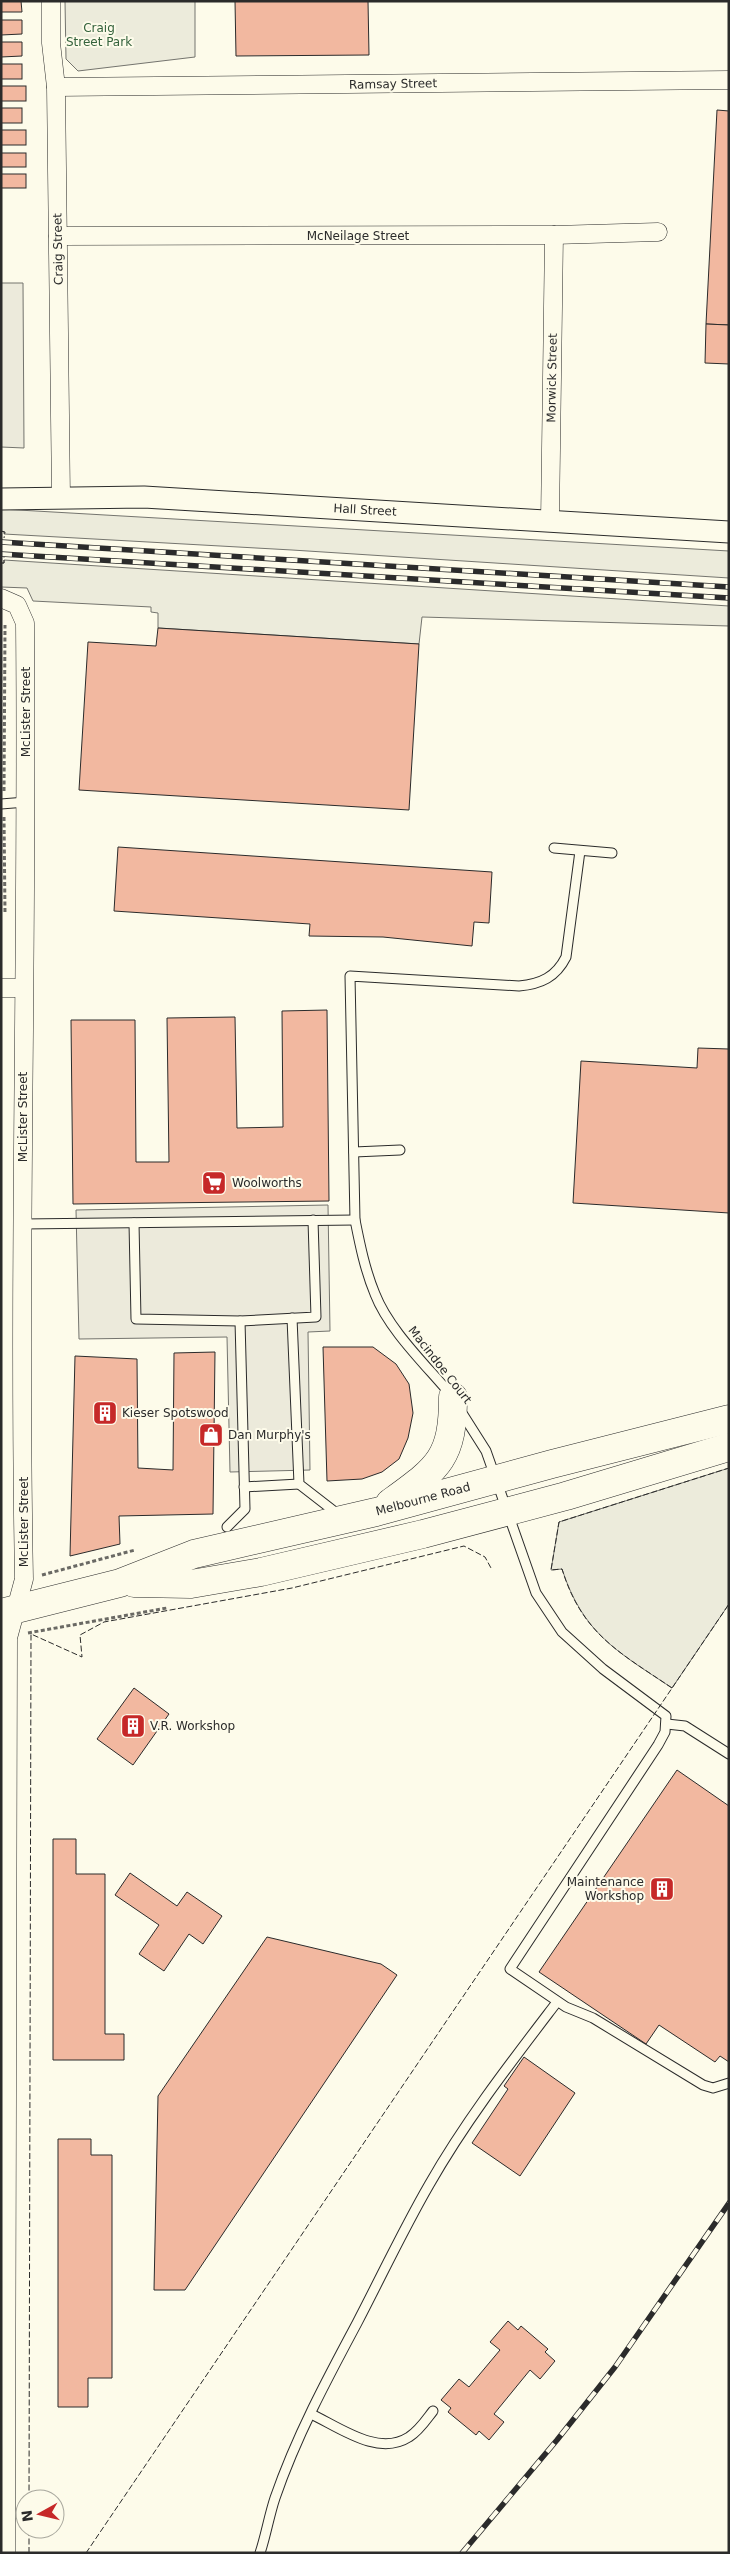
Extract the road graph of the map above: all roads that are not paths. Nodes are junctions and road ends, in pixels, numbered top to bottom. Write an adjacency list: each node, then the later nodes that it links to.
1 (51, 1): 3 (street, Craig Street)
2 (729, 80): 3 (street, Ramsay Street)
3 (56, 87): 6 (street, Craig Street)
4 (658, 232): 5 (street, McNeilage Street)
5 (554, 235): 6 (street, McNeilage Street); 9 (street, Morwick Street)
6 (58, 236): 7 (street, Craig Street)
7 (61, 497): 8 (street, Hall Street); 9 (street, Hall Street)
8 (1, 499)
9 (550, 521): 10 (street, Hall Street)
10 (729, 532)
11 (1, 598): 12 (street, McLister Street)
12 (26, 802): 13 (lane); 18 (street, McLister Street)
13 (1, 804)
14 (554, 848): 15 (lane)
15 (580, 851): 16 (lane); 20 (lane, Macindoe Court)
16 (612, 853)
17 (1, 988): 18 (street)
18 (23, 988): 24 (street, McLister Street)
19 (400, 1150): 20 (lane)
20 (354, 1152): 22 (lane, Macindoe Court)
21 (313, 1220): 22 (lane); 23 (lane); 25 (lane)
22 (355, 1220): 27 (lane, Macindoe Court)
23 (134, 1223): 24 (lane); 26 (lane)
24 (24, 1224): 38 (street, McLister Street)
25 (292, 1318): 26 (lane); 31 (lane)
26 (240, 1321): 32 (lane)
27 (453, 1397): 30 (lane, Macindoe Court); 33 (main road)
28 (729, 1419): 30 (main road, Melbourne Road)
29 (729, 1447): 34 (main road, Melbourne Road)
30 (496, 1480): 33 (main road, Melbourne Road); 34 (lane, Macindoe Court)
31 (299, 1484): 32 (lane); 35 (lane)
32 (244, 1487): 36 (lane)
33 (376, 1512): 35 (main road, Melbourne Road)
34 (508, 1512): 37 (main road, Melbourne Road); 39 (lane, Macindoe Court)
35 (345, 1519): 37 (main road, Melbourne Road)
36 (227, 1527)
37 (120, 1583): 38 (main road, Melbourne Road)
38 (8, 1611): 43 (street, McLister Street)
39 (667, 1724): 40 (lane); 41 (lane)
40 (729, 1754)
41 (557, 2002): 42 (lane); 45 (lane)
42 (729, 2083)
43 (4, 2296): 46 (street, McLister Street)
44 (433, 2411): 45 (lane)
45 (311, 2414): 47 (lane)
46 (6, 2553)
47 (260, 2553)

